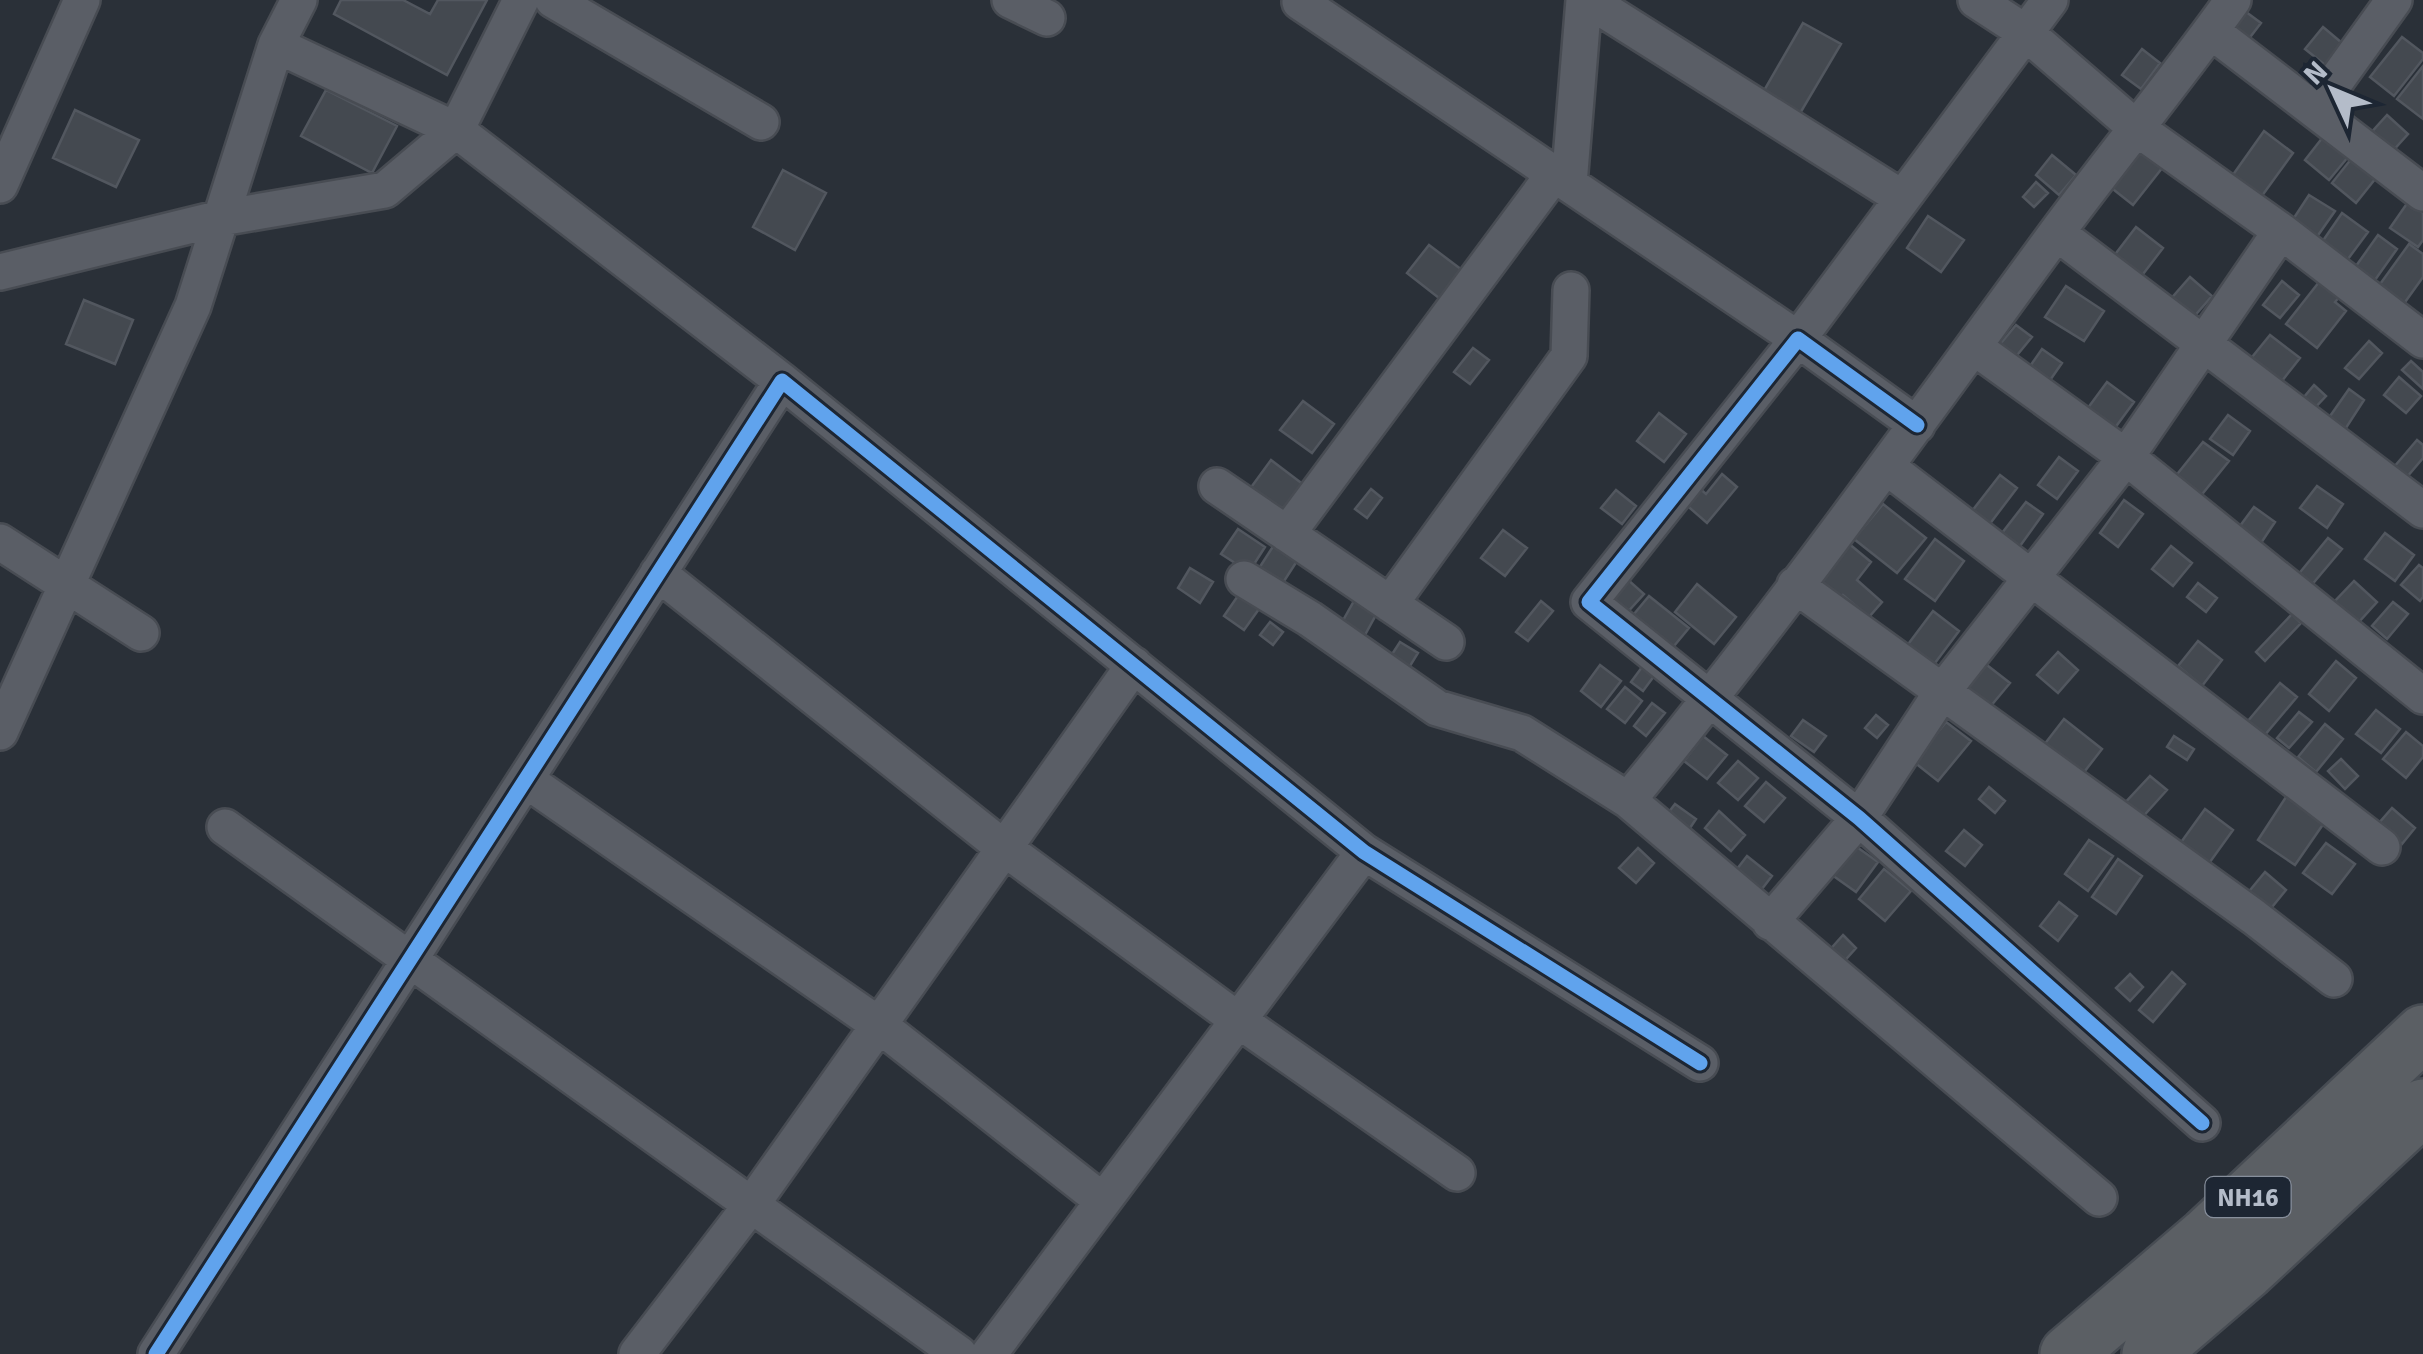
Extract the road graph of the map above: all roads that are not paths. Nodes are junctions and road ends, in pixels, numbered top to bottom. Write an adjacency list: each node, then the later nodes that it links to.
1 (82, 0): 22 (street)
2 (299, 0): 16 (street)
3 (520, 0): 20 (street)
4 (553, 0): 18 (street)
5 (1010, 0): 13 (street)
6 (1586, 0): 21 (street); 24 (street)
7 (1976, 0): 15 (street)
8 (2050, 0): 15 (street)
9 (2234, 0): 14 (street)
10 (2398, 0): 12 (street); 17 (street)
11 (1300, 2): 21 (street)
12 (2423, 17)
13 (1047, 18)
14 (2211, 31): 17 (street); 19 (street)
15 (2025, 32): 19 (street); 24 (street)
16 (276, 45): 20 (street); 25 (street)
17 (2316, 110): 23 (street)
18 (761, 122)
19 (2136, 127): 26 (street); 27 (street)
20 (456, 130): 25 (street); 34 (street)
21 (1562, 179): 30 (street); 40 (street)
22 (0, 185)
23 (2423, 192)
24 (1902, 198): 30 (street)
25 (221, 218): 28 (street); 45 (street)
26 (2281, 231): 31 (street); 32 (street)
27 (2056, 233): 32 (street); 33 (street)
28 (0, 272)
29 (1571, 290): 47 (street)
30 (1798, 339): 35 (street); 53 (street)
31 (2423, 340)
32 (2202, 342): 36 (street); 39 (street)
33 (1974, 347): 35 (street); 36 (street)
34 (782, 381): 42 (street); 50 (street)
35 (1917, 425): 37 (street)
36 (2126, 457): 43 (street); 52 (street)
37 (1887, 466): 43 (street); 46 (street)
38 (1217, 486): 40 (street)
39 (2423, 510)
40 (1287, 534): 47 (street)
41 (0, 542): 45 (street)
42 (658, 573): 55 (street); 60 (street)
43 (2032, 576): 51 (street); 59 (street)
44 (1244, 578): 56 (street)
45 (67, 585): 48 (street); 54 (street)
46 (1795, 585): 51 (street); 53 (street)
47 (1390, 604): 49 (street)
48 (142, 632)
49 (1446, 642)
50 (1134, 666): 60 (street); 61 (street)
51 (1942, 692): 57 (street); 64 (street)
52 (2423, 696)
53 (1712, 697): 56 (street); 57 (street)
54 (0, 732)
55 (526, 780): 63 (street); 66 (street)
56 (1628, 800): 62 (street)
57 (1860, 818): 62 (street); 70 (street)
58 (225, 827): 63 (street)
59 (2382, 847)
60 (1004, 848): 65 (street); 66 (street)
61 (1364, 852): 65 (street); 68 (street)
62 (1770, 922): 72 (street)
63 (411, 958): 74 (street); 75 (street)
64 (2334, 979)
65 (1238, 1020): 71 (street); 73 (street)
66 (879, 1025): 73 (street); 74 (street)
67 (2423, 1034): 79 (highway, NH16)
68 (1700, 1063)
69 (2423, 1107): 80 (highway, NH16)
70 (2202, 1122)
71 (1458, 1173)
72 (2099, 1198)
73 (1103, 1201): 78 (street)
74 (752, 1204): 76 (street); 77 (street)
75 (156, 1354)
76 (637, 1354)
77 (959, 1354)
78 (988, 1354)
79 (2068, 1354)
80 (2150, 1354)

